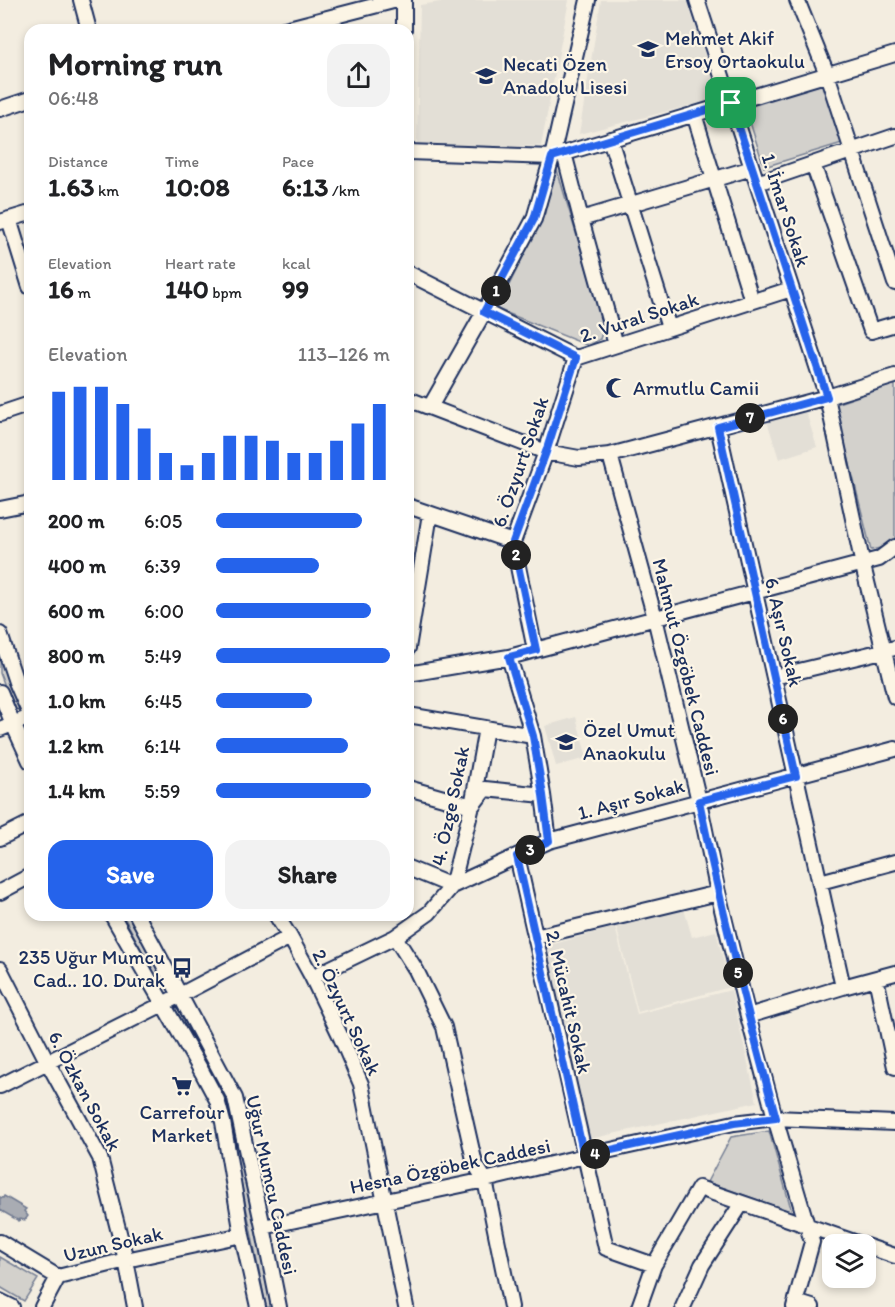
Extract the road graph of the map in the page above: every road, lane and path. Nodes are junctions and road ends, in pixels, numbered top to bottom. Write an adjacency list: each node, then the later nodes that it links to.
1 (81, 0): 7 (street)
2 (398, 0): 8 (street)
3 (404, 0): 9 (street)
4 (588, 0): 20 (street)
5 (697, 0): 13 (street, 1. İmar Sokak)
6 (797, 0): 11 (street)
7 (87, 24)
8 (304, 24)
9 (404, 24)
10 (895, 54): 11 (street)
11 (827, 74): 13 (street); 18 (street)
12 (24, 101): 14 (street)
13 (731, 103): 15 (street); 22 (street, 1. İmar Sokak)
14 (0, 109)
15 (694, 114): 17 (street); 23 (street)
16 (895, 136): 18 (street)
17 (610, 139): 20 (street); 25 (street)
18 (852, 151): 21 (street); 31 (street)
19 (414, 152): 20 (street)
20 (558, 155): 27 (street); 34 (street)
21 (813, 164): 24 (street); 35 (street)
22 (752, 168): 23 (street); 24 (street, 1. İmar Sokak)
23 (714, 180): 25 (street); 33 (street)
24 (757, 183): 32 (street, 1. İmar Sokak)
25 (630, 204): 27 (street); 36 (street)
26 (24, 215): 28 (street)
27 (581, 219): 37 (street)
28 (5, 220): 29 (street)
29 (24, 271)
30 (414, 276): 34 (street, 2. Vural Sokak)
31 (895, 283)
32 (791, 289): 33 (street, 2. Vural Sokak); 40 (street, 1. İmar Sokak)
33 (752, 301): 36 (street, 2. Vural Sokak)
34 (484, 312): 38 (street, 2. Vural Sokak); 43 (street)
35 (895, 324)
36 (669, 328): 37 (street, 2. Vural Sokak)
37 (616, 345): 38 (street, 2. Vural Sokak)
38 (576, 358): 46 (street, 6. Özyurt Sokak)
39 (895, 376): 40 (street)
40 (827, 397): 45 (street); 54 (street, 1. İmar Sokak)
41 (414, 401): 43 (street)
42 (24, 406): 44 (street)
43 (430, 407): 46 (street)
44 (0, 414)
45 (718, 427): 47 (street); 55 (street, 6. Aşır Sokak)
46 (546, 452): 47 (street); 52 (street, 6. Özyurt Sokak)
47 (610, 455): 57 (street, Mahmut Özgöbek Caddesi)
48 (24, 504): 50 (street)
49 (414, 508): 51 (street)
50 (0, 509)
51 (430, 514): 52 (street); 56 (street)
52 (513, 542): 60 (street, 6. Özyurt Sokak)
53 (895, 547): 54 (street)
54 (863, 563): 55 (street); 59 (street, 1. İmar Sokak)
55 (754, 591): 57 (street); 63 (street, 6. Aşır Sokak)
56 (414, 611)
57 (655, 618): 60 (street); 77 (street, Mahmut Özgöbek Caddesi)
58 (0, 634): 66 (street)
59 (889, 649): 63 (street); 65 (street, 1. İmar Sokak)
60 (536, 650): 61 (street)
61 (509, 657): 62 (street); 71 (street)
62 (414, 673)
63 (774, 677): 74 (street, 6. Aşır Sokak)
64 (0, 692): 69 (street)
65 (895, 697)
66 (24, 701)
67 (414, 716): 70 (street)
68 (24, 718): 69 (street)
69 (6, 726): 73 (street)
70 (486, 728): 71 (street); 78 (street, 4. Özge Sokak)
71 (533, 736): 76 (street)
72 (895, 749): 74 (street, 1. Aşır Sokak)
73 (24, 752)
74 (796, 776): 77 (street, 1. Aşır Sokak); 86 (street, 6. Aşır Sokak)
75 (414, 790): 78 (street)
76 (543, 795): 78 (street); 81 (street)
77 (699, 801): 81 (street, 1. Aşır Sokak); 89 (street, Mahmut Özgöbek Caddesi)
78 (472, 806): 87 (street, 4. Özge Sokak)
79 (24, 826): 80 (street)
80 (0, 838)
81 (549, 841): 82 (street, 1. Aşır Sokak)
82 (517, 856): 87 (street, 1. Aşır Sokak); 95 (street, 2. Mücahit Sokak)
83 (895, 862): 86 (street)
84 (414, 870): 87 (street)
85 (24, 879): 88 (street)
86 (820, 882): 100 (street, 6. Aşır Sokak)
87 (452, 886): 94 (street, 4. Özge Sokak)
88 (0, 892)
89 (718, 893): 95 (street); 103 (street, Mahmut Özgöbek Caddesi)
90 (116, 921): 102 (street, Uğur Mumcu Caddesi)
91 (140, 921): 101 (street, Uğur Mumcu Caddesi)
92 (280, 921): 93 (street, 2. Özyurt Sokak)
93 (290, 937): 98 (street, 2. Özyurt Sokak); 101 (street)
94 (395, 937): 98 (street, 4. Özge Sokak); 110 (street)
95 (535, 937): 109 (street, 2. Mücahit Sokak)
96 (0, 969): 104 (street, 6. Özkan Sokak)
97 (895, 973): 99 (street)
98 (312, 978): 111 (street, 2. Özyurt Sokak)
99 (876, 978): 100 (street); 105 (street)
100 (843, 987): 103 (street)
101 (181, 995): 102 (street); 114 (street, Uğur Mumcu Caddesi)
102 (164, 1004): 104 (street); 116 (street, Uğur Mumcu Caddesi)
103 (748, 1016): 107 (street, Mahmut Özgöbek Caddesi)
104 (47, 1061): 106 (street); 120 (street, 6. Özkan Sokak)
105 (895, 1067)
106 (0, 1086)
107 (776, 1118): 108 (street, Hesna Özgöbek Caddesi); 109 (street, Hesna Özgöbek Caddesi); 113 (street, Mahmut Özgöbek Caddesi)
108 (895, 1123)
109 (584, 1156): 110 (street, Hesna Özgöbek Caddesi); 121 (street, 2. Mücahit Sokak)
110 (485, 1180): 111 (street, Hesna Özgöbek Caddesi); 131 (street)
111 (384, 1201): 114 (street, Hesna Özgöbek Caddesi); 130 (street, 2. Özyurt Sokak)
112 (741, 1203): 113 (street); 121 (street); 133 (street)
113 (806, 1225): 115 (street); 124 (street, Mahmut Özgöbek Caddesi)
114 (263, 1227): 129 (street, Uğur Mumcu Caddesi)
115 (832, 1234)
116 (242, 1235): 120 (street, Uzun Sokak); 128 (street, Uğur Mumcu Caddesi)
117 (0, 1242): 122 (street, Uzun Sokak)
118 (876, 1249): 119 (street)
119 (895, 1256)
120 (126, 1260): 122 (street, Uzun Sokak); 127 (street, 6. Özkan Sokak)
121 (654, 1265): 132 (street)
122 (58, 1277): 126 (street)
123 (0, 1300): 125 (street)
124 (795, 1305): 134 (street)
125 (12, 1307)
126 (42, 1307)
127 (135, 1307)
128 (258, 1307)
129 (279, 1307)
130 (406, 1307)
131 (511, 1307)
132 (639, 1307)
133 (682, 1307)
134 (812, 1307)

